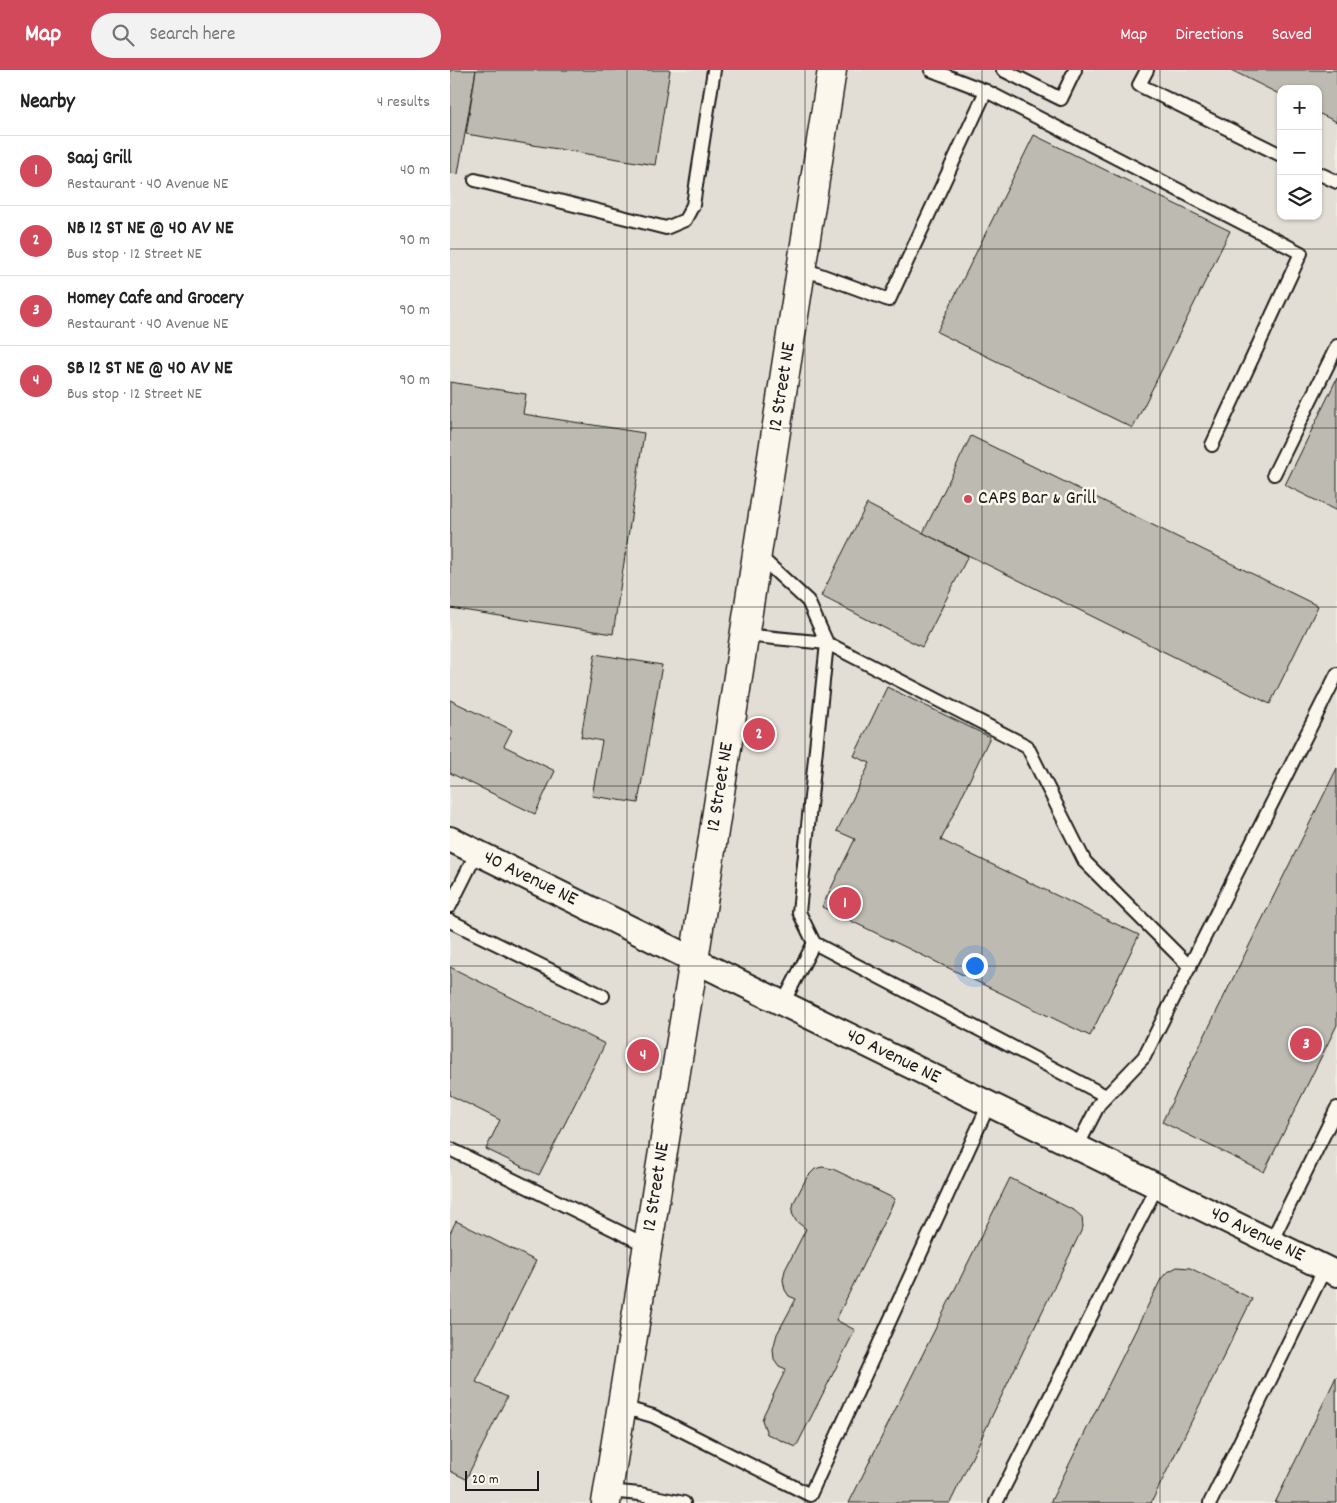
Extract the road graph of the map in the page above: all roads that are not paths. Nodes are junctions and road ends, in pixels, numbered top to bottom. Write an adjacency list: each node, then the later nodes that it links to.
1 (714, 70): 10 (lane)
2 (832, 70): 12 (street, 12 Street NE)
3 (931, 70): 7 (lane)
4 (1003, 70): 5 (lane)
5 (1075, 70)
6 (1147, 70): 8 (lane)
7 (986, 91): 12 (lane); 14 (lane)
8 (1277, 153)
9 (1322, 175): 11 (lane)
10 (475, 180)
11 (1337, 182)
12 (802, 268): 16 (street, 12 Street NE)
13 (1337, 346): 15 (lane)
14 (1212, 445)
15 (1274, 474)
16 (757, 554): 17 (street, 12 Street NE); 18 (lane)
17 (744, 635): 18 (lane); 25 (street, 12 Street NE)
18 (827, 643): 24 (lane); 26 (lane)
19 (1337, 674): 26 (lane)
20 (450, 839): 21 (street, 40 Avenue NE)
21 (477, 852): 22 (lane); 25 (street, 40 Avenue NE)
22 (450, 906)
23 (450, 921): 27 (lane)
24 (814, 944): 28 (lane); 29 (lane)
25 (694, 960): 28 (street, 40 Avenue NE); 36 (street, 12 Street NE)
26 (1190, 967): 29 (lane)
27 (603, 996)
28 (783, 1003): 30 (street, 40 Avenue NE)
29 (1106, 1096): 32 (lane)
30 (989, 1104): 32 (street, 40 Avenue NE); 40 (lane)
31 (1337, 1108): 35 (lane)
32 (1077, 1147): 34 (street, 40 Avenue NE)
33 (450, 1149): 36 (lane)
34 (1156, 1186): 35 (street, 40 Avenue NE); 42 (lane)
35 (1271, 1242): 37 (street, 40 Avenue NE)
36 (648, 1246): 38 (street, 12 Street NE)
37 (1331, 1271): 43 (lane)
38 (622, 1407): 39 (street, 12 Street NE); 40 (lane)
39 (607, 1497): 41 (lane)
40 (810, 1499)
41 (684, 1503)
42 (996, 1503)
43 (1210, 1503)

